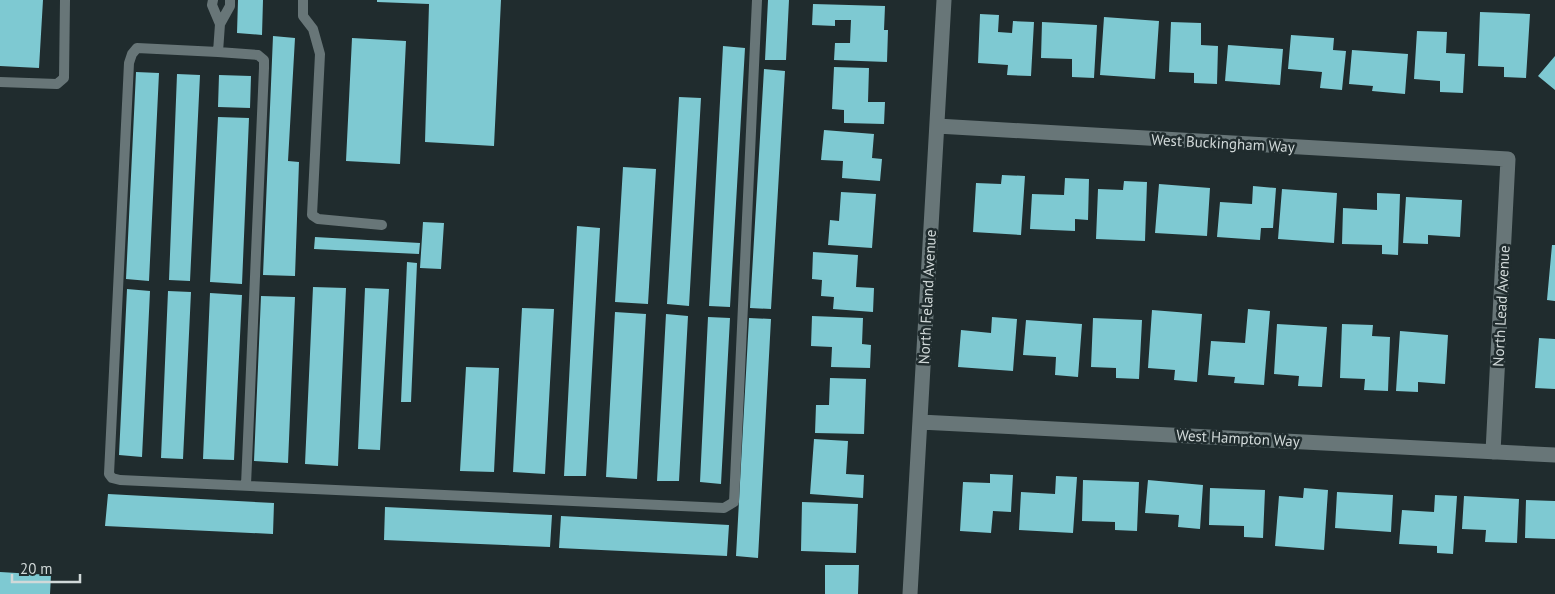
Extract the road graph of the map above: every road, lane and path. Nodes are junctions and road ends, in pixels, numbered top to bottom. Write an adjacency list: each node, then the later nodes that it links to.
1 (65, 0): 9 (lane)
2 (212, 0): 7 (lane)
3 (230, 0): 7 (lane)
4 (303, 0): 12 (lane)
5 (757, 0): 16 (lane)
6 (944, 0): 10 (street, North Feland Avenue)
7 (220, 24): 8 (lane)
8 (218, 52): 16 (lane); 16 (lane)
9 (0, 82)
10 (937, 126): 11 (street, West Buckingham Way); 13 (street, North Feland Avenue)
11 (1508, 159): 14 (street, North Lead Avenue)
12 (382, 224)
13 (920, 422): 14 (street, West Hampton Way); 17 (street, North Feland Avenue)
14 (1493, 452): 15 (street, West Hampton Way)
15 (1555, 455)
16 (246, 486)
17 (910, 594)

